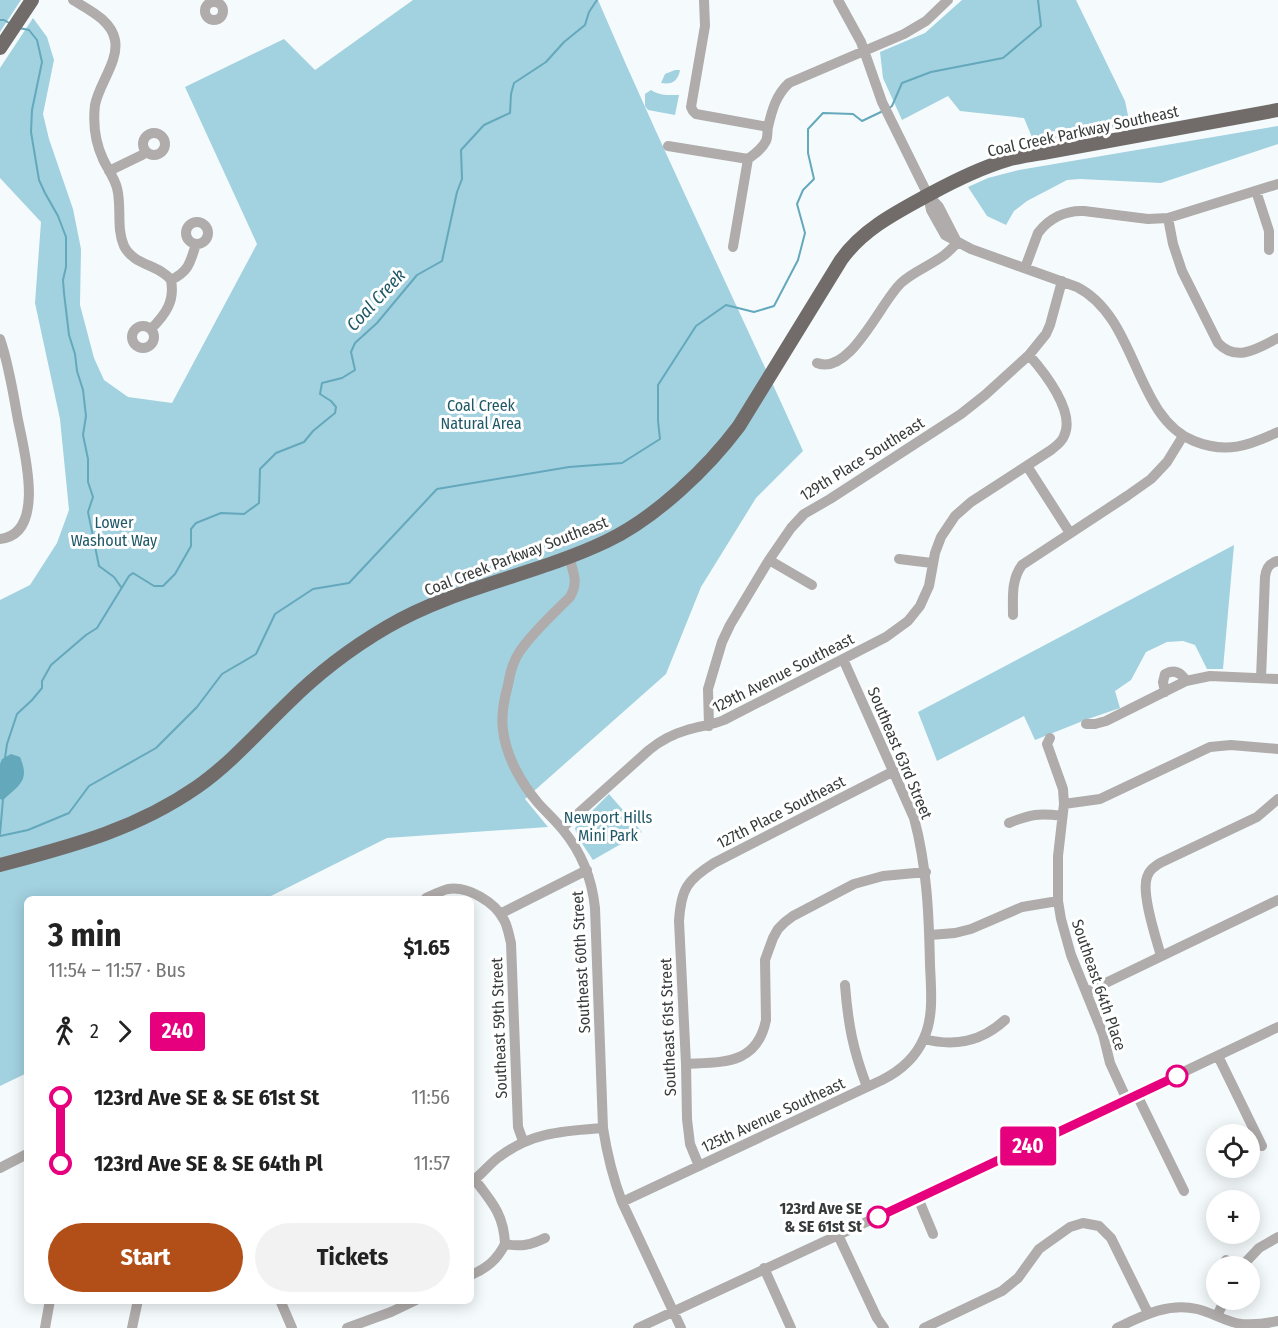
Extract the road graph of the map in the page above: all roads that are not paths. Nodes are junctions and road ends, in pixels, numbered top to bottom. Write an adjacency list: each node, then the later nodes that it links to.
1 (32, 0): 6 (main road)
2 (73, 0): 13 (street)
3 (704, 0): 9 (street)
4 (838, 0): 7 (street)
5 (948, 0): 7 (street)
6 (0, 48)
7 (864, 50): 9 (street); 16 (street)
8 (1278, 110): 16 (main road, Coal Creek Parkway Southeast)
9 (768, 127): 12 (street)
10 (668, 146): 12 (street)
11 (146, 152): 13 (street)
12 (748, 159): 20 (street)
13 (109, 171): 23 (street)
14 (1278, 183): 15 (street)
15 (1256, 191): 17 (street); 21 (street)
16 (928, 195): 18 (street); 35 (main road, Coal Creek Parkway Southeast)
17 (1168, 218): 22 (street); 26 (street)
18 (958, 242): 22 (street); 29 (street)
19 (196, 244): 23 (street)
20 (733, 247)
21 (1269, 250)
22 (1025, 268): 24 (street)
23 (171, 280): 25 (street)
24 (1062, 281): 28 (street, 129th Place Southeast); 31 (street)
25 (151, 329)
26 (1278, 338)
27 (0, 339): 34 (street)
28 (1029, 355): 32 (street, 129th Avenue Southeast); 37 (street, 129th Place Southeast)
29 (817, 363)
30 (1278, 432): 31 (street)
31 (1183, 436): 33 (street)
32 (1028, 466): 33 (street); 39 (street, 129th Avenue Southeast)
33 (1070, 533): 41 (street)
34 (0, 539)
35 (569, 557): 55 (street, Southeast 60th Street); 56 (main road, Coal Creek Parkway Southeast)
36 (899, 559): 39 (street)
37 (769, 560): 40 (street); 48 (street, 129th Place Southeast)
38 (1278, 561): 43 (street)
39 (932, 563): 42 (street, 129th Avenue Southeast)
40 (812, 585)
41 (1013, 615)
42 (843, 659): 48 (street, 129th Avenue Southeast); 51 (street, Southeast 63rd Street)
43 (1261, 678): 44 (street); 45 (street)
44 (1278, 679)
45 (1186, 681): 46 (street); 46 (street)
46 (1165, 692): 47 (street)
47 (1086, 724)
48 (709, 726): 55 (street, 129th Avenue Southeast)
49 (1050, 738): 53 (street, Southeast 64th Place)
50 (1278, 749): 53 (street)
51 (894, 771): 58 (street, Southeast 63rd Street); 59 (street, 127th Place Southeast)
52 (1278, 799): 65 (street)
53 (1063, 810): 54 (street); 62 (street, Southeast 64th Place)
54 (1009, 823)
55 (562, 828): 57 (street, Southeast 60th Street)
56 (0, 865)
57 (587, 870): 63 (street); 75 (street, Southeast 60th Street)
58 (926, 872): 64 (street, Southeast 63rd Street); 72 (street)
59 (687, 885): 72 (street, Southeast 61st Street)
60 (432, 896): 63 (street)
61 (1278, 900): 65 (street)
62 (1058, 901): 64 (street); 67 (street, Southeast 64th Place)
63 (500, 914): 76 (street, Southeast 59th Street)
64 (930, 935): 70 (street, Southeast 63rd Street)
65 (1161, 956): 67 (street)
66 (844, 985): 73 (street)
67 (1086, 992): 74 (street, Southeast 64th Place)
68 (1005, 1020): 70 (street)
69 (1278, 1027): 71 (street)
70 (924, 1039): 73 (street, 125th Avenue Southeast)
71 (1218, 1056): 74 (street); 77 (street)
72 (686, 1064): 79 (street, Southeast 61st Street)
73 (867, 1087): 79 (street, 125th Avenue Southeast)
74 (1132, 1097): 83 (street, Southeast 64th Place); 84 (street)
75 (603, 1128): 76 (street); 85 (street, Southeast 60th Street)
76 (523, 1141): 81 (street)
77 (1262, 1146)
78 (24, 1156): 80 (street)
79 (699, 1166): 85 (street, 125th Avenue Southeast)
80 (0, 1168)
81 (474, 1180)
82 (474, 1182): 90 (street)
83 (1184, 1191)
84 (918, 1198): 86 (street); 87 (street)
85 (622, 1202): 99 (street, Southeast 60th Street)
86 (933, 1234)
87 (838, 1235): 92 (street); 110 (street)
88 (1278, 1237): 91 (street)
89 (545, 1238): 90 (street)
90 (505, 1244): 93 (street)
91 (1251, 1256)
92 (764, 1268): 99 (street); 109 (street)
93 (474, 1274)
94 (49, 1304): 103 (street)
95 (137, 1304): 104 (street)
96 (282, 1304): 105 (street)
97 (407, 1304): 106 (street)
98 (1220, 1310): 101 (street)
99 (673, 1311): 107 (street); 108 (street, Southeast 60th Street)
100 (1148, 1313): 101 (street); 111 (street); 112 (street)
101 (1217, 1316): 102 (street)
102 (1278, 1321)
103 (45, 1328)
104 (132, 1328)
105 (292, 1328)
106 (347, 1328)
107 (638, 1328)
108 (681, 1328)
109 (791, 1328)
110 (884, 1328)
111 (924, 1328)
112 (1117, 1328)

